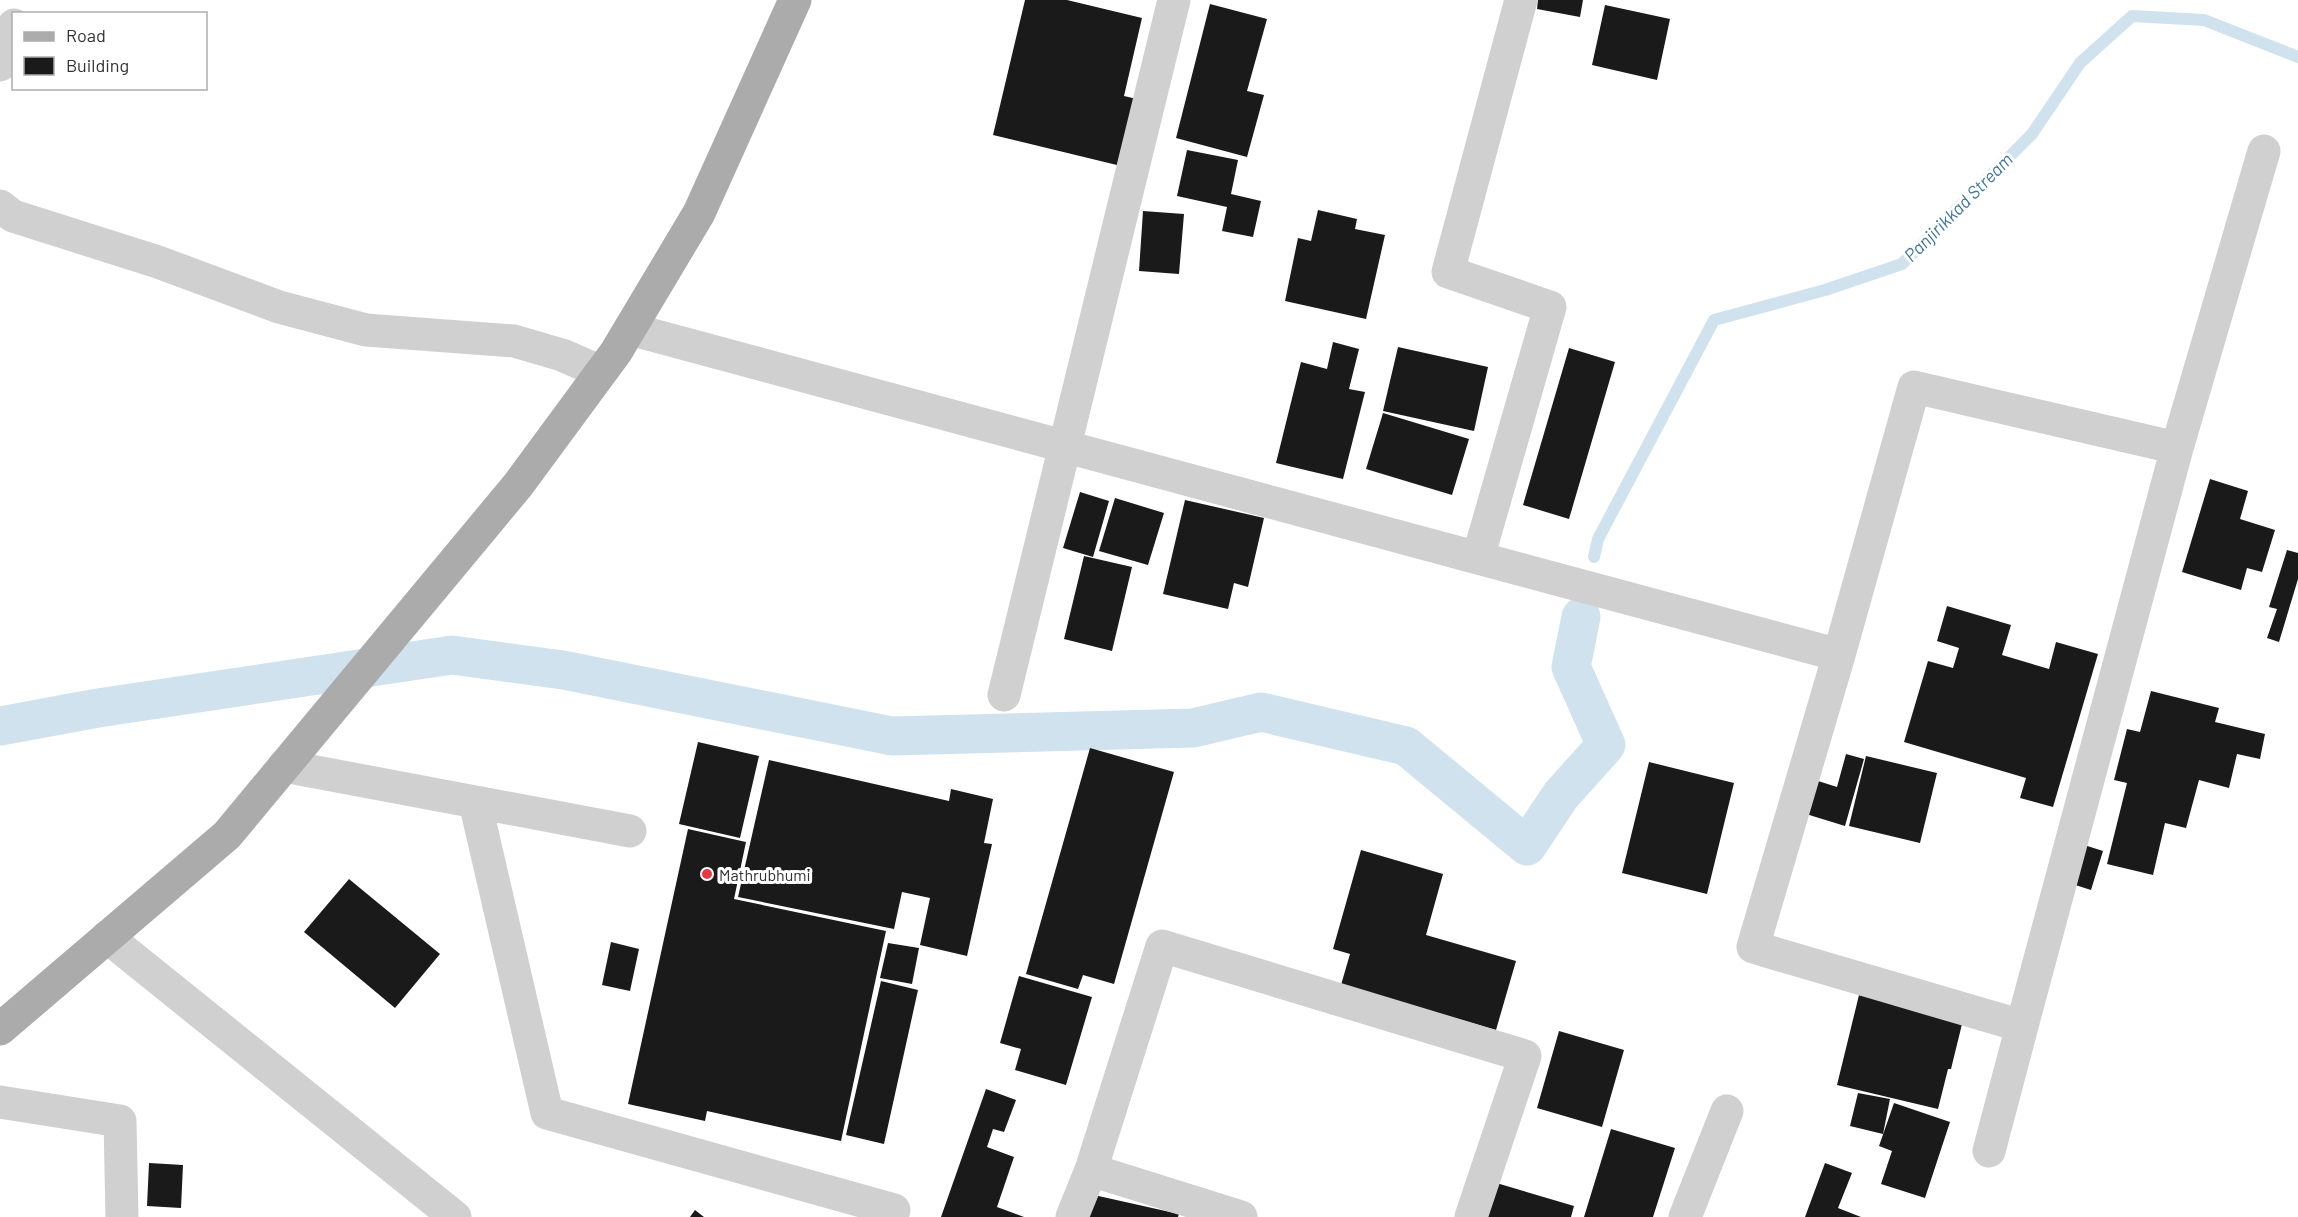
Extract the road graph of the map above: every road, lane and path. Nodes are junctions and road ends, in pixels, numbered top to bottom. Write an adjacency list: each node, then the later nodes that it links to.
1 (795, 0): 8 (main road)
2 (1174, 0): 10 (street)
3 (1521, 0): 12 (street)
4 (12, 31): 5 (street)
5 (0, 65)
6 (2264, 152): 11 (street)
7 (0, 206): 9 (street)
8 (630, 329): 9 (main road); 10 (street)
9 (601, 372): 15 (main road)
10 (1065, 447): 12 (street); 14 (street)
11 (2177, 447): 13 (street); 19 (street)
12 (1478, 558): 13 (street)
13 (1839, 655): 19 (street)
14 (1004, 695)
15 (287, 762): 16 (street); 18 (main road)
16 (475, 802): 17 (street); 25 (street)
17 (630, 831)
18 (107, 937): 20 (main road); 27 (street)
19 (2022, 1026): 23 (street)
20 (0, 1029)
21 (0, 1102): 26 (street)
22 (1727, 1111): 31 (street)
23 (1989, 1150)
24 (1091, 1170): 28 (street); 29 (street); 30 (street)
25 (894, 1210)
26 (122, 1217)
27 (455, 1217)
28 (1072, 1217)
29 (1241, 1217)
30 (1471, 1217)
31 (1685, 1217)

